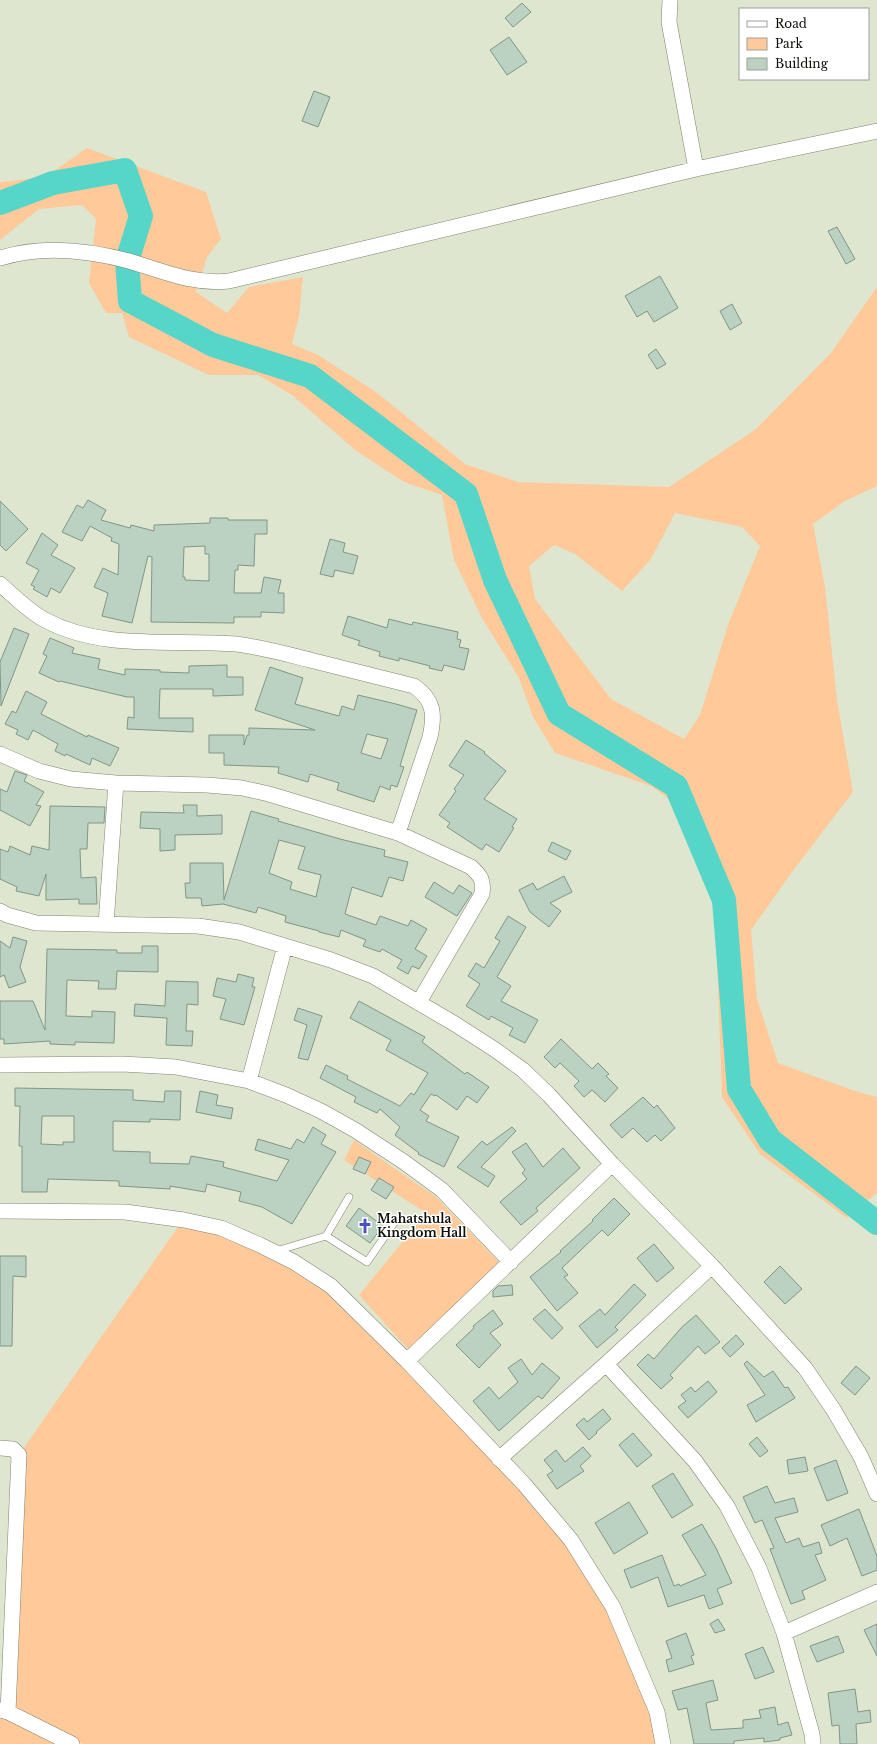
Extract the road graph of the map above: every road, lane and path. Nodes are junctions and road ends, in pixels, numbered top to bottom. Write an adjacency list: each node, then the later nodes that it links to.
1 (670, 0): 3 (street)
2 (877, 131): 3 (street)
3 (696, 169): 4 (street)
4 (0, 258)
5 (0, 584): 8 (street)
6 (0, 754): 7 (street)
7 (116, 783): 8 (street); 10 (street)
8 (398, 833): 12 (street)
9 (0, 911): 10 (street)
10 (106, 924): 11 (street)
11 (284, 946): 12 (street); 14 (street)
12 (419, 1002): 15 (street)
13 (0, 1065): 14 (street)
14 (249, 1081): 21 (street)
15 (612, 1164): 21 (street); 22 (street)
16 (349, 1197): 19 (lane)
17 (0, 1211): 20 (street)
18 (394, 1223): 19 (lane)
19 (326, 1236): 20 (lane)
20 (274, 1251): 23 (street)
21 (511, 1262): 23 (street)
22 (712, 1266): 24 (street); 27 (street)
23 (407, 1361): 26 (street)
24 (606, 1364): 26 (street); 29 (street)
25 (0, 1448): 30 (street)
26 (499, 1459): 32 (street)
27 (877, 1494)
28 (877, 1592): 29 (street)
29 (784, 1633): 33 (street)
30 (4, 1711): 31 (street)
31 (72, 1744)
32 (663, 1744)
33 (813, 1744)

